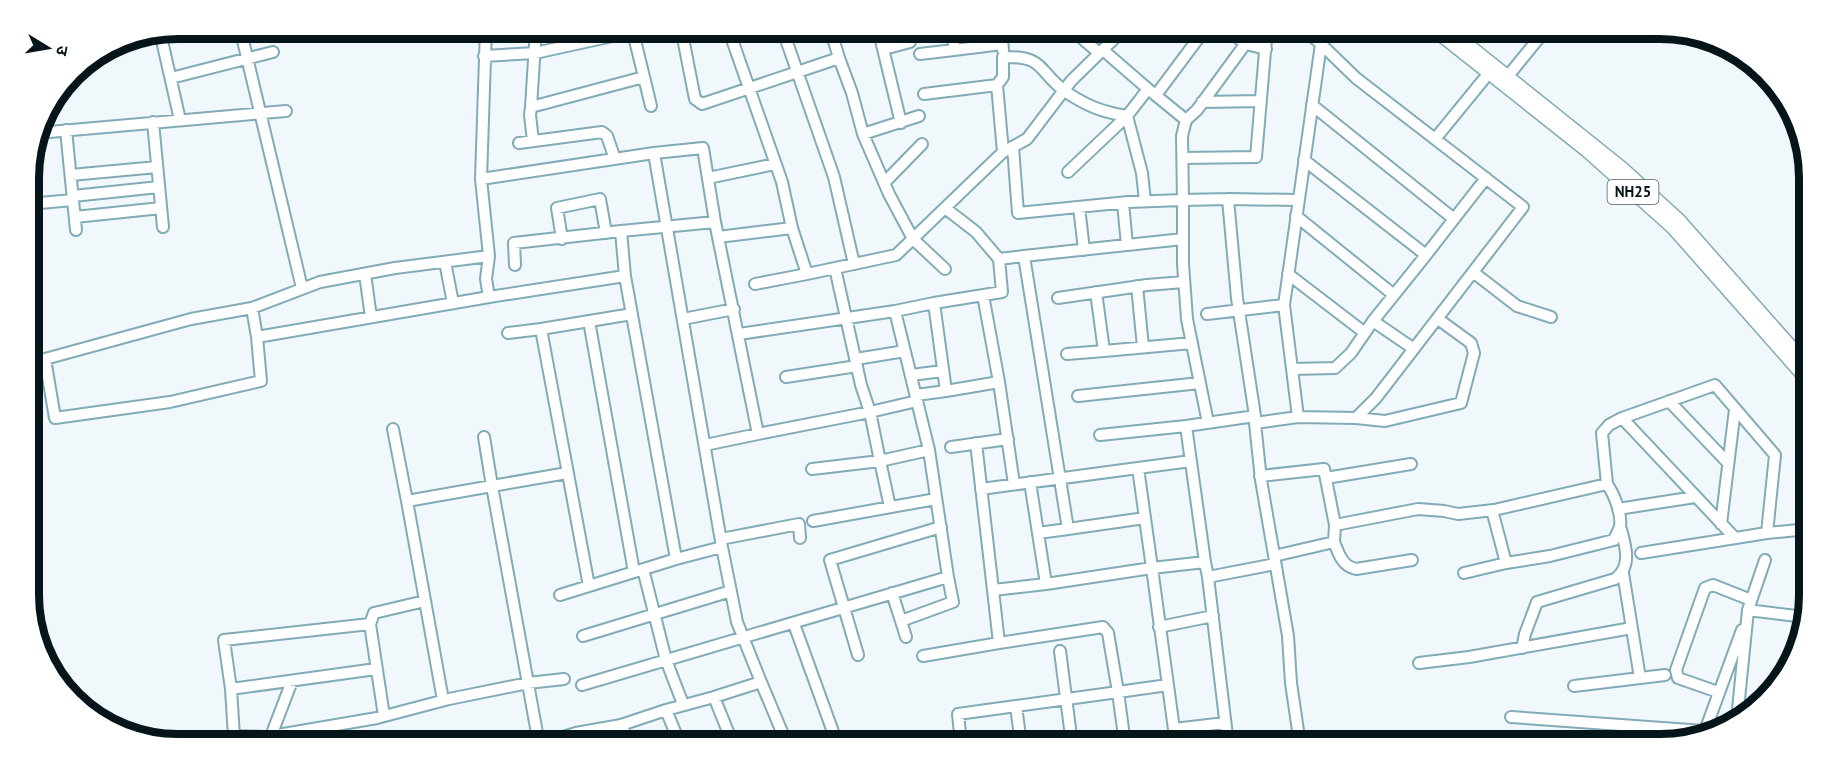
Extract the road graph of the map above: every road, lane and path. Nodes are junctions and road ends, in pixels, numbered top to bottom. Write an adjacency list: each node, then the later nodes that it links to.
1 (242, 39): 41 (street)
2 (485, 39): 38 (street)
3 (536, 39): 36 (street)
4 (596, 39): 36 (street)
5 (635, 39): 46 (street)
6 (683, 39): 48 (street)
7 (732, 39): 48 (street)
8 (785, 39): 43 (street)
9 (833, 39): 40 (street)
10 (881, 39): 32 (street)
11 (954, 39): 33 (street)
12 (979, 39): 30 (street)
13 (1002, 39): 27 (street)
14 (1085, 39): 34 (street)
15 (1114, 39): 34 (street)
16 (1197, 39): 50 (street)
17 (1239, 39): 28 (street)
18 (1249, 39): 28 (street)
19 (1266, 39): 31 (street)
20 (1314, 39): 29 (street)
21 (1323, 39): 29 (street)
22 (1448, 39): 42 (main road, NH25)
23 (1459, 39): 42 (main road, NH25)
24 (1537, 39): 44 (street)
25 (162, 40): 45 (street)
26 (910, 42): 32 (street)
27 (1002, 44): 30 (street); 39 (street)
28 (1246, 44): 31 (street); 53 (street)
29 (1321, 45): 54 (street); 68 (street)
30 (980, 47): 33 (street)
31 (1266, 49): 52 (street)
32 (884, 50): 64 (street)
33 (954, 50): 37 (street)
34 (1101, 51): 49 (street); 50 (street)
35 (273, 52): 41 (street)
36 (535, 54): 38 (street); 56 (street)
37 (920, 54)
38 (484, 56): 83 (street)
39 (1004, 57): 47 (street); 49 (street)
40 (839, 58): 43 (street); 67 (street)
41 (247, 59): 45 (street); 58 (street)
42 (1492, 69): 44 (main road, NH25); 68 (street); 168 (main road, NH25)
43 (797, 73): 48 (street); 117 (street)
44 (1508, 76): 162 (main road, NH25)
45 (171, 78): 61 (street)
46 (644, 78): 55 (street); 56 (street)
47 (997, 85): 51 (street); 72 (street)
48 (748, 89): 77 (street)
49 (1064, 90): 60 (street); 72 (street)
50 (1152, 92): 60 (street); 62 (street)
51 (924, 94)
52 (1261, 101): 53 (street); 74 (street)
53 (1202, 102): 62 (street)
54 (1312, 105): 76 (street); 98 (street)
55 (651, 106)
56 (531, 107): 69 (street)
57 (286, 111): 58 (street)
58 (260, 113): 61 (street); 129 (street)
59 (919, 116): 64 (street)
60 (1127, 116): 79 (street); 90 (street)
61 (180, 120): 63 (street)
62 (1186, 120): 74 (street)
63 (153, 122): 65 (street); 78 (street)
64 (901, 123): 67 (street)
65 (66, 130): 66 (street); 80 (street)
66 (48, 132)
67 (863, 134): 84 (street)
68 (1435, 139): 82 (street)
69 (533, 141): 70 (street); 75 (street)
70 (519, 142)
71 (922, 144): 84 (street)
72 (1008, 149): 93 (street); 95 (street)
73 (654, 153): 75 (street); 81 (street); 101 (street)
74 (1183, 158): 88 (street)
75 (615, 159): 83 (street)
76 (1304, 160): 89 (street); 112 (street)
77 (775, 164): 81 (street); 102 (street)
78 (157, 167): 80 (street); 85 (street)
79 (1068, 172)
80 (70, 175): 86 (street)
81 (708, 178): 99 (street)
82 (1486, 178): 98 (street); 121 (street)
83 (482, 179): 113 (street)
84 (885, 182): 109 (street)
85 (159, 187): 86 (street); 94 (street)
86 (73, 199): 91 (street); 97 (street)
87 (1227, 199): 88 (street); 89 (street); 140 (street)
88 (1183, 200): 90 (street); 108 (street)
89 (1298, 200): 96 (street)
90 (1145, 201): 92 (street)
91 (39, 203)
92 (1123, 203): 93 (street); 110 (street)
93 (1078, 207): 111 (street)
94 (161, 208): 97 (street); 100 (street)
95 (945, 208): 109 (street); 115 (street)
96 (1296, 216): 124 (street); 132 (street)
97 (75, 217): 103 (street)
98 (1454, 219): 112 (street)
99 (715, 222): 101 (street); 106 (street)
100 (163, 227)
101 (667, 228): 104 (street); 146 (street)
102 (792, 228): 106 (street); 123 (street)
103 (76, 230)
104 (621, 231): 105 (street); 125 (street)
105 (606, 233): 107 (street); 107 (street)
106 (718, 237): 139 (street)
107 (562, 239): 118 (street)
108 (1183, 239): 110 (street); 126 (street)
109 (913, 240): 117 (street); 120 (street)
110 (1127, 245): 111 (street)
111 (1084, 250): 114 (street)
112 (1426, 255): 132 (street)
113 (489, 256): 116 (street); 133 (street)
114 (1024, 256): 115 (street); 202 (street)
115 (999, 259): 131 (street)
116 (445, 262): 122 (street); 135 (street)
117 (854, 264): 119 (street)
118 (516, 265)
119 (836, 268): 123 (street); 147 (street)
120 (945, 269)
121 (1473, 272): 145 (street); 148 (street)
122 (364, 274): 129 (street); 144 (street)
123 (807, 274): 127 (street)
124 (1288, 274): 137 (street); 153 (street)
125 (625, 276): 133 (street); 142 (street)
126 (1184, 282): 128 (street); 156 (street)
127 (755, 284)
128 (1137, 286): 130 (street); 157 (street)
129 (302, 288): 138 (street)
130 (1096, 292): 134 (street); 160 (street)
131 (983, 295): 136 (street); 171 (street)
132 (1394, 295): 150 (street)
133 (489, 297): 135 (street)
134 (1058, 298)
135 (453, 303): 144 (street)
136 (934, 303): 141 (street); 167 (street)
137 (1284, 305): 140 (street); 166 (street)
138 (252, 308): 155 (street); 163 (street)
139 (734, 309): 146 (street); 154 (street)
140 (1239, 310): 143 (street); 182 (street)
141 (895, 311): 147 (street); 159 (street)
142 (632, 314): 149 (street); 230 (street)
143 (1207, 314)
144 (371, 317): 155 (street)
145 (1551, 317)
146 (683, 319): 191 (street)
147 (847, 319): 154 (street); 164 (street)
148 (1438, 319): 158 (street); 180 (street)
149 (589, 321): 151 (street); 237 (street)
150 (1373, 321): 153 (street); 158 (street)
151 (541, 329): 152 (street); 200 (street)
152 (508, 333)
153 (1365, 333): 166 (street)
154 (739, 334): 186 (street)
155 (257, 337): 163 (street)
156 (1192, 343): 157 (street); 172 (street)
157 (1143, 347): 160 (street)
158 (1414, 350): 180 (street)
159 (905, 351): 164 (street); 169 (street)
160 (1104, 351): 161 (street)
161 (1067, 354)
162 (1799, 356)
163 (45, 359): 165 (street)
164 (857, 363): 170 (street); 178 (street)
165 (39, 365)
166 (1292, 369): 179 (street)
167 (944, 371): 169 (street); 173 (street)
168 (1799, 371)
169 (911, 375): 175 (street)
170 (786, 377)
171 (999, 382): 173 (street); 189 (street)
172 (1200, 383): 174 (street); 183 (street)
173 (946, 391): 175 (street)
174 (1078, 396)
175 (916, 398): 178 (street); 193 (street)
176 (1669, 401): 177 (street); 181 (street); 196 (street)
177 (1736, 409): 196 (street); 224 (street)
178 (870, 412): 186 (street); 194 (street)
179 (1298, 417): 180 (street); 182 (street)
180 (1356, 418)
181 (1622, 418): 206 (street); 209 (street)
182 (1255, 420): 183 (street); 201 (street)
183 (1208, 423): 184 (street)
184 (1186, 426): 187 (street); 195 (street)
185 (393, 429): 211 (street)
186 (758, 434): 191 (street)
187 (1100, 435)
188 (484, 437): 207 (street)
189 (1008, 439): 190 (street); 205 (street)
190 (976, 443): 192 (street); 208 (street)
191 (705, 445): 228 (street)
192 (951, 447)
193 (929, 450): 194 (street); 210 (street)
194 (880, 461): 199 (street); 212 (street)
195 (1191, 461): 198 (street); 234 (street)
196 (1728, 463): 217 (street)
197 (1411, 464): 203 (street)
198 (1138, 468): 202 (street); 215 (street)
199 (812, 469)
200 (567, 473): 207 (street); 243 (street)
201 (1260, 476): 203 (street); 231 (street)
202 (1060, 477): 204 (street); 221 (street)
203 (1326, 478): 218 (street)
204 (1030, 482): 205 (street); 223 (street)
205 (1014, 484): 208 (street)
206 (1607, 484): 213 (street); 214 (street)
207 (492, 486): 211 (street); 276 (street)
208 (981, 489): 245 (street)
209 (1695, 497): 213 (street); 217 (street)
210 (936, 499): 212 (street); 220 (street)
211 (407, 501): 248 (street)
212 (890, 507): 216 (street)
213 (1618, 509): 219 (street)
214 (1492, 510): 218 (street); 235 (street)
215 (1145, 518): 221 (street); 236 (street)
216 (813, 521)
217 (1721, 524): 226 (street)
218 (1335, 525): 227 (street)
219 (1620, 526): 235 (street); 239 (street)
220 (941, 527): 240 (street); 250 (street)
221 (1068, 528): 223 (street)
222 (1799, 530): 224 (street)
223 (1038, 533): 242 (street)
224 (1767, 533): 226 (street)
225 (800, 538): 228 (street)
226 (1735, 538): 229 (street)
227 (1334, 542): 231 (street); 232 (street)
228 (722, 543): 230 (street); 244 (street)
229 (1641, 553)
230 (676, 559): 237 (street)
231 (1275, 560): 241 (street); 314 (street)
232 (1412, 560)
233 (1764, 560): 249 (street)
234 (1205, 562): 236 (street); 241 (street)
235 (1506, 563): 238 (street)
236 (1152, 568): 242 (street); 258 (street)
237 (639, 570): 243 (street); 251 (street)
238 (1464, 573)
239 (1623, 573): 259 (street); 264 (street)
240 (948, 577): 246 (street); 254 (street)
241 (1208, 578): 253 (street)
242 (1046, 584): 245 (street)
243 (589, 586): 247 (street)
244 (731, 591): 251 (street); 262 (street)
245 (993, 591): 263 (street)
246 (892, 594): 250 (street); 254 (street)
247 (560, 595)
248 (425, 601): 256 (street); 285 (street)
249 (1749, 605): 252 (street); 255 (street); 282 (street)
250 (843, 609): 257 (street); 266 (street)
251 (655, 614): 260 (street); 268 (street)
252 (1797, 615)
253 (1212, 616): 258 (street); 292 (street)
254 (901, 621): 261 (street)
255 (1746, 622): 282 (street); 288 (street)
256 (370, 624): 270 (street); 280 (street)
257 (794, 624): 262 (street); 307 (street)
258 (1159, 627): 278 (street)
259 (1632, 628): 264 (street); 272 (street)
260 (583, 636)
261 (906, 637)
262 (744, 638): 268 (street); 275 (street)
263 (999, 643): 267 (street); 281 (street)
264 (1522, 648): 269 (street)
265 (1060, 651): 284 (street)
266 (858, 654)
267 (923, 656)
268 (666, 660): 277 (street); 286 (street)
269 (1419, 663)
270 (376, 669): 274 (street); 290 (street)
271 (1665, 675): 272 (street)
272 (1640, 678): 279 (street)
273 (564, 679): 276 (street)
274 (292, 681): 280 (street); 299 (street)
275 (761, 682): 283 (street); 306 (street)
276 (528, 683): 285 (street); 301 (street)
277 (582, 685)
278 (1168, 685): 281 (street); 295 (street)
279 (1574, 686)
280 (231, 689): 298 (street)
281 (1118, 692): 284 (street); 311 (street)
282 (1718, 692): 294 (street)
283 (714, 698): 286 (street); 305 (street)
284 (1066, 699): 287 (street); 310 (street)
285 (443, 700): 290 (street)
286 (683, 704): 289 (street)
287 (1016, 706): 308 (street); 309 (street)
288 (1738, 709)
289 (666, 710): 293 (street); 304 (street)
290 (384, 716): 300 (street)
291 (1511, 717): 296 (street)
292 (1226, 723): 295 (street); 313 (street)
293 (621, 725): 297 (street); 303 (street)
294 (1707, 726)
295 (1174, 729): 312 (street)
296 (1691, 730)
297 (576, 733): 302 (street)
298 (234, 734)
299 (269, 734)
300 (292, 734)
301 (537, 734)
302 (573, 734)
303 (625, 734)
304 (676, 734)
305 (729, 734)
306 (783, 734)
307 (833, 734)
308 (957, 734)
309 (1020, 734)
310 (1071, 734)
311 (1124, 734)
312 (1175, 734)
313 (1227, 734)
314 (1298, 734)

